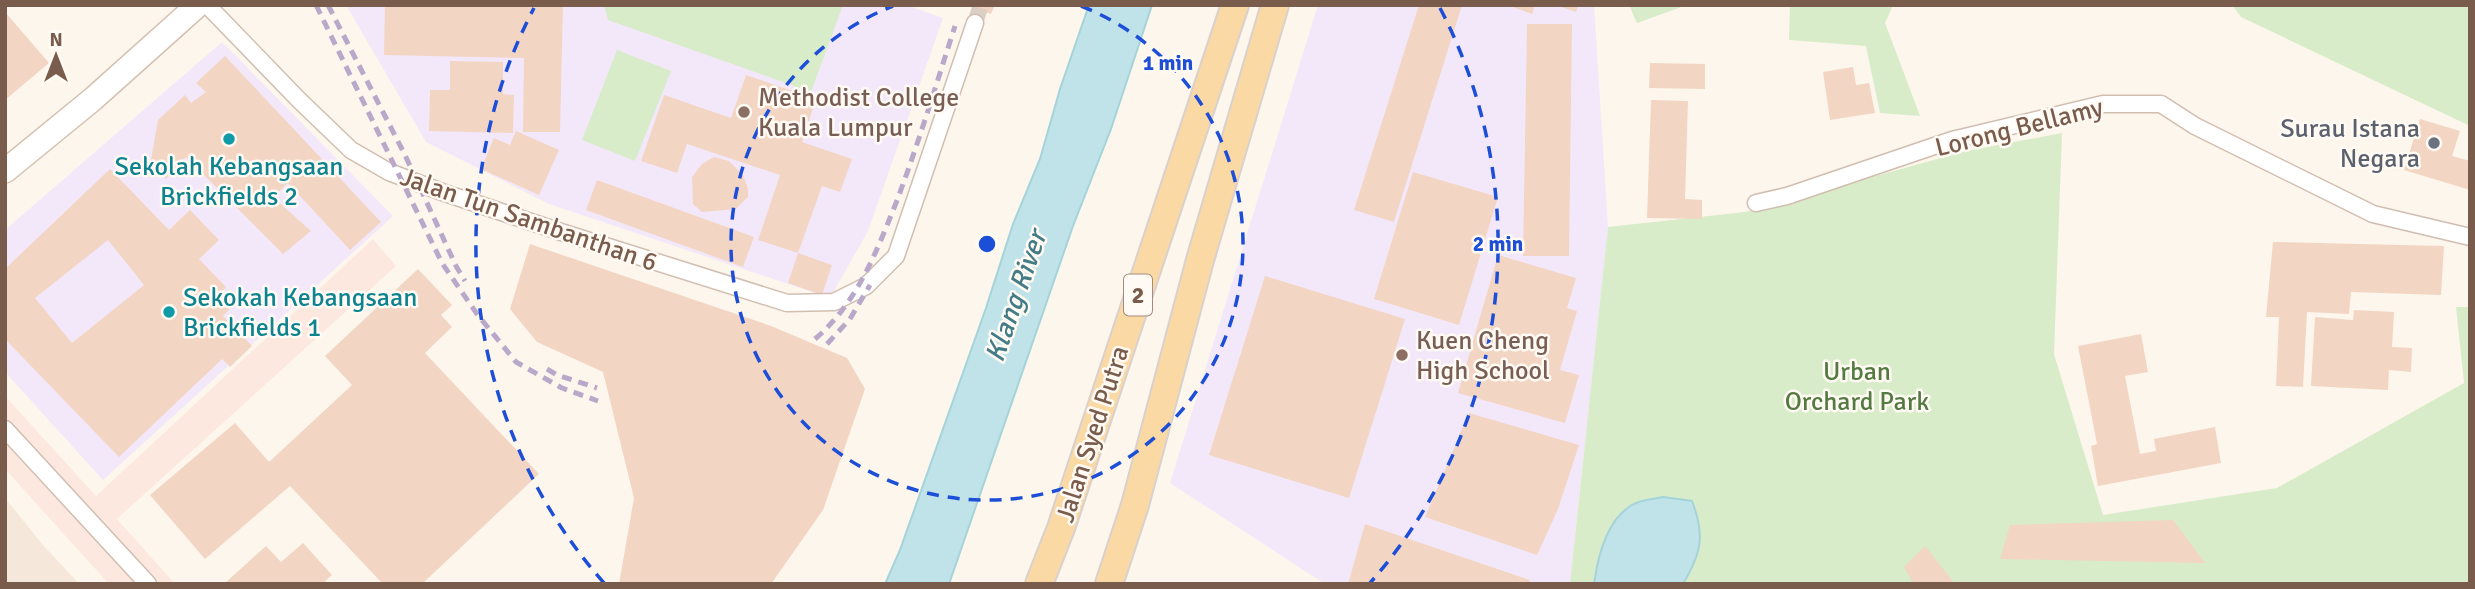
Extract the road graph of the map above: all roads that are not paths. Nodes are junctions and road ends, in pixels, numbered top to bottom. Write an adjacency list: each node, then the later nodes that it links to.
1 (198, 5): 6 (main road)
2 (207, 5): 5 (street, Jalan Tun Sambanthan 6)
3 (1235, 5): 11 (main road, Jalan Syed Putra / 2)
4 (1275, 5): 12 (main road, Jalan Syed Putra / 2)
5 (975, 23)
6 (5, 172)
7 (1756, 203): 8 (street, Lorong Bellamy)
8 (2470, 237)
9 (5, 429): 10 (street)
10 (148, 584)
11 (1039, 584)
12 (1109, 584)

